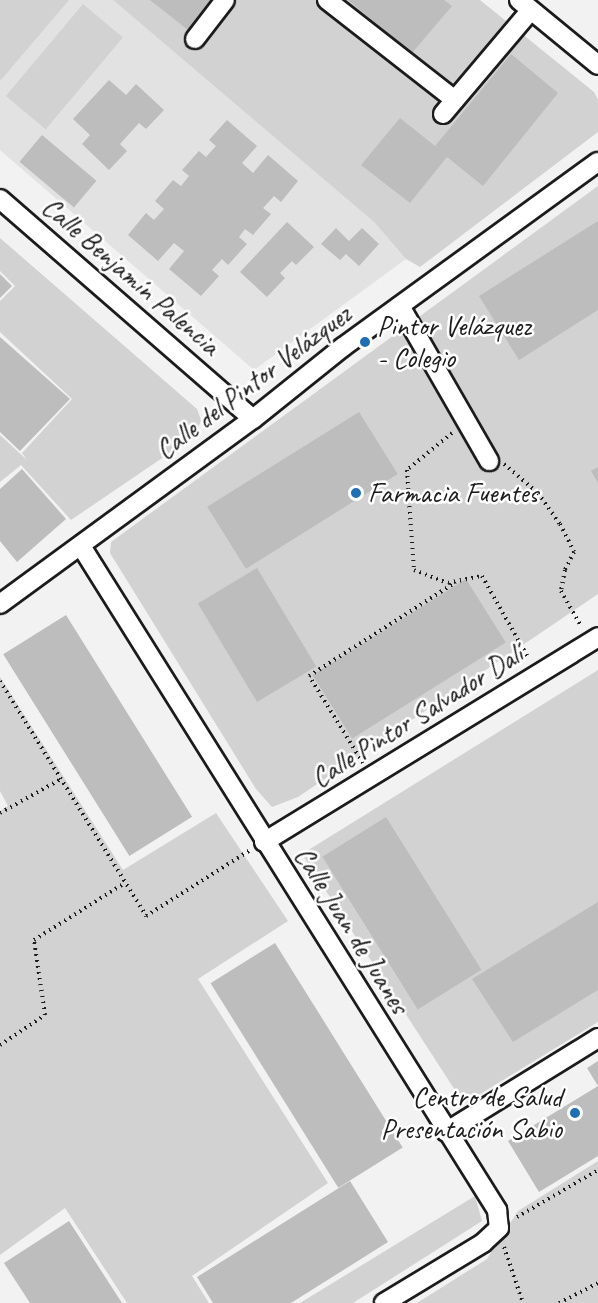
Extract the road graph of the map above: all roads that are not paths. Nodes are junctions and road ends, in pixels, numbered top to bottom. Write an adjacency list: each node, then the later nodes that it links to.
1 (225, 0): 4 (street)
2 (327, 0): 3 (street)
3 (525, 5): 5 (street)
4 (195, 39)
5 (598, 65)
6 (598, 162): 8 (street, Calle del Pintor Velázquez)
7 (0, 199): 9 (street, Calle Benjamín Palencia)
8 (400, 306): 9 (street, Calle del Pintor Velázquez); 10 (street)
9 (253, 419): 11 (street, Calle del Pintor Velázquez)
10 (489, 461)
11 (81, 546): 12 (street, Calle del Pintor Velázquez); 14 (street, Calle Juan de Juanes)
12 (0, 604)
13 (594, 639): 14 (street, Calle Pintor Salvador Dalí)
14 (264, 842): 16 (street, Calle Juan de Juanes)
15 (598, 1038): 16 (street)
16 (446, 1132): 17 (street, Calle Juan de Juanes)
17 (384, 1303)

